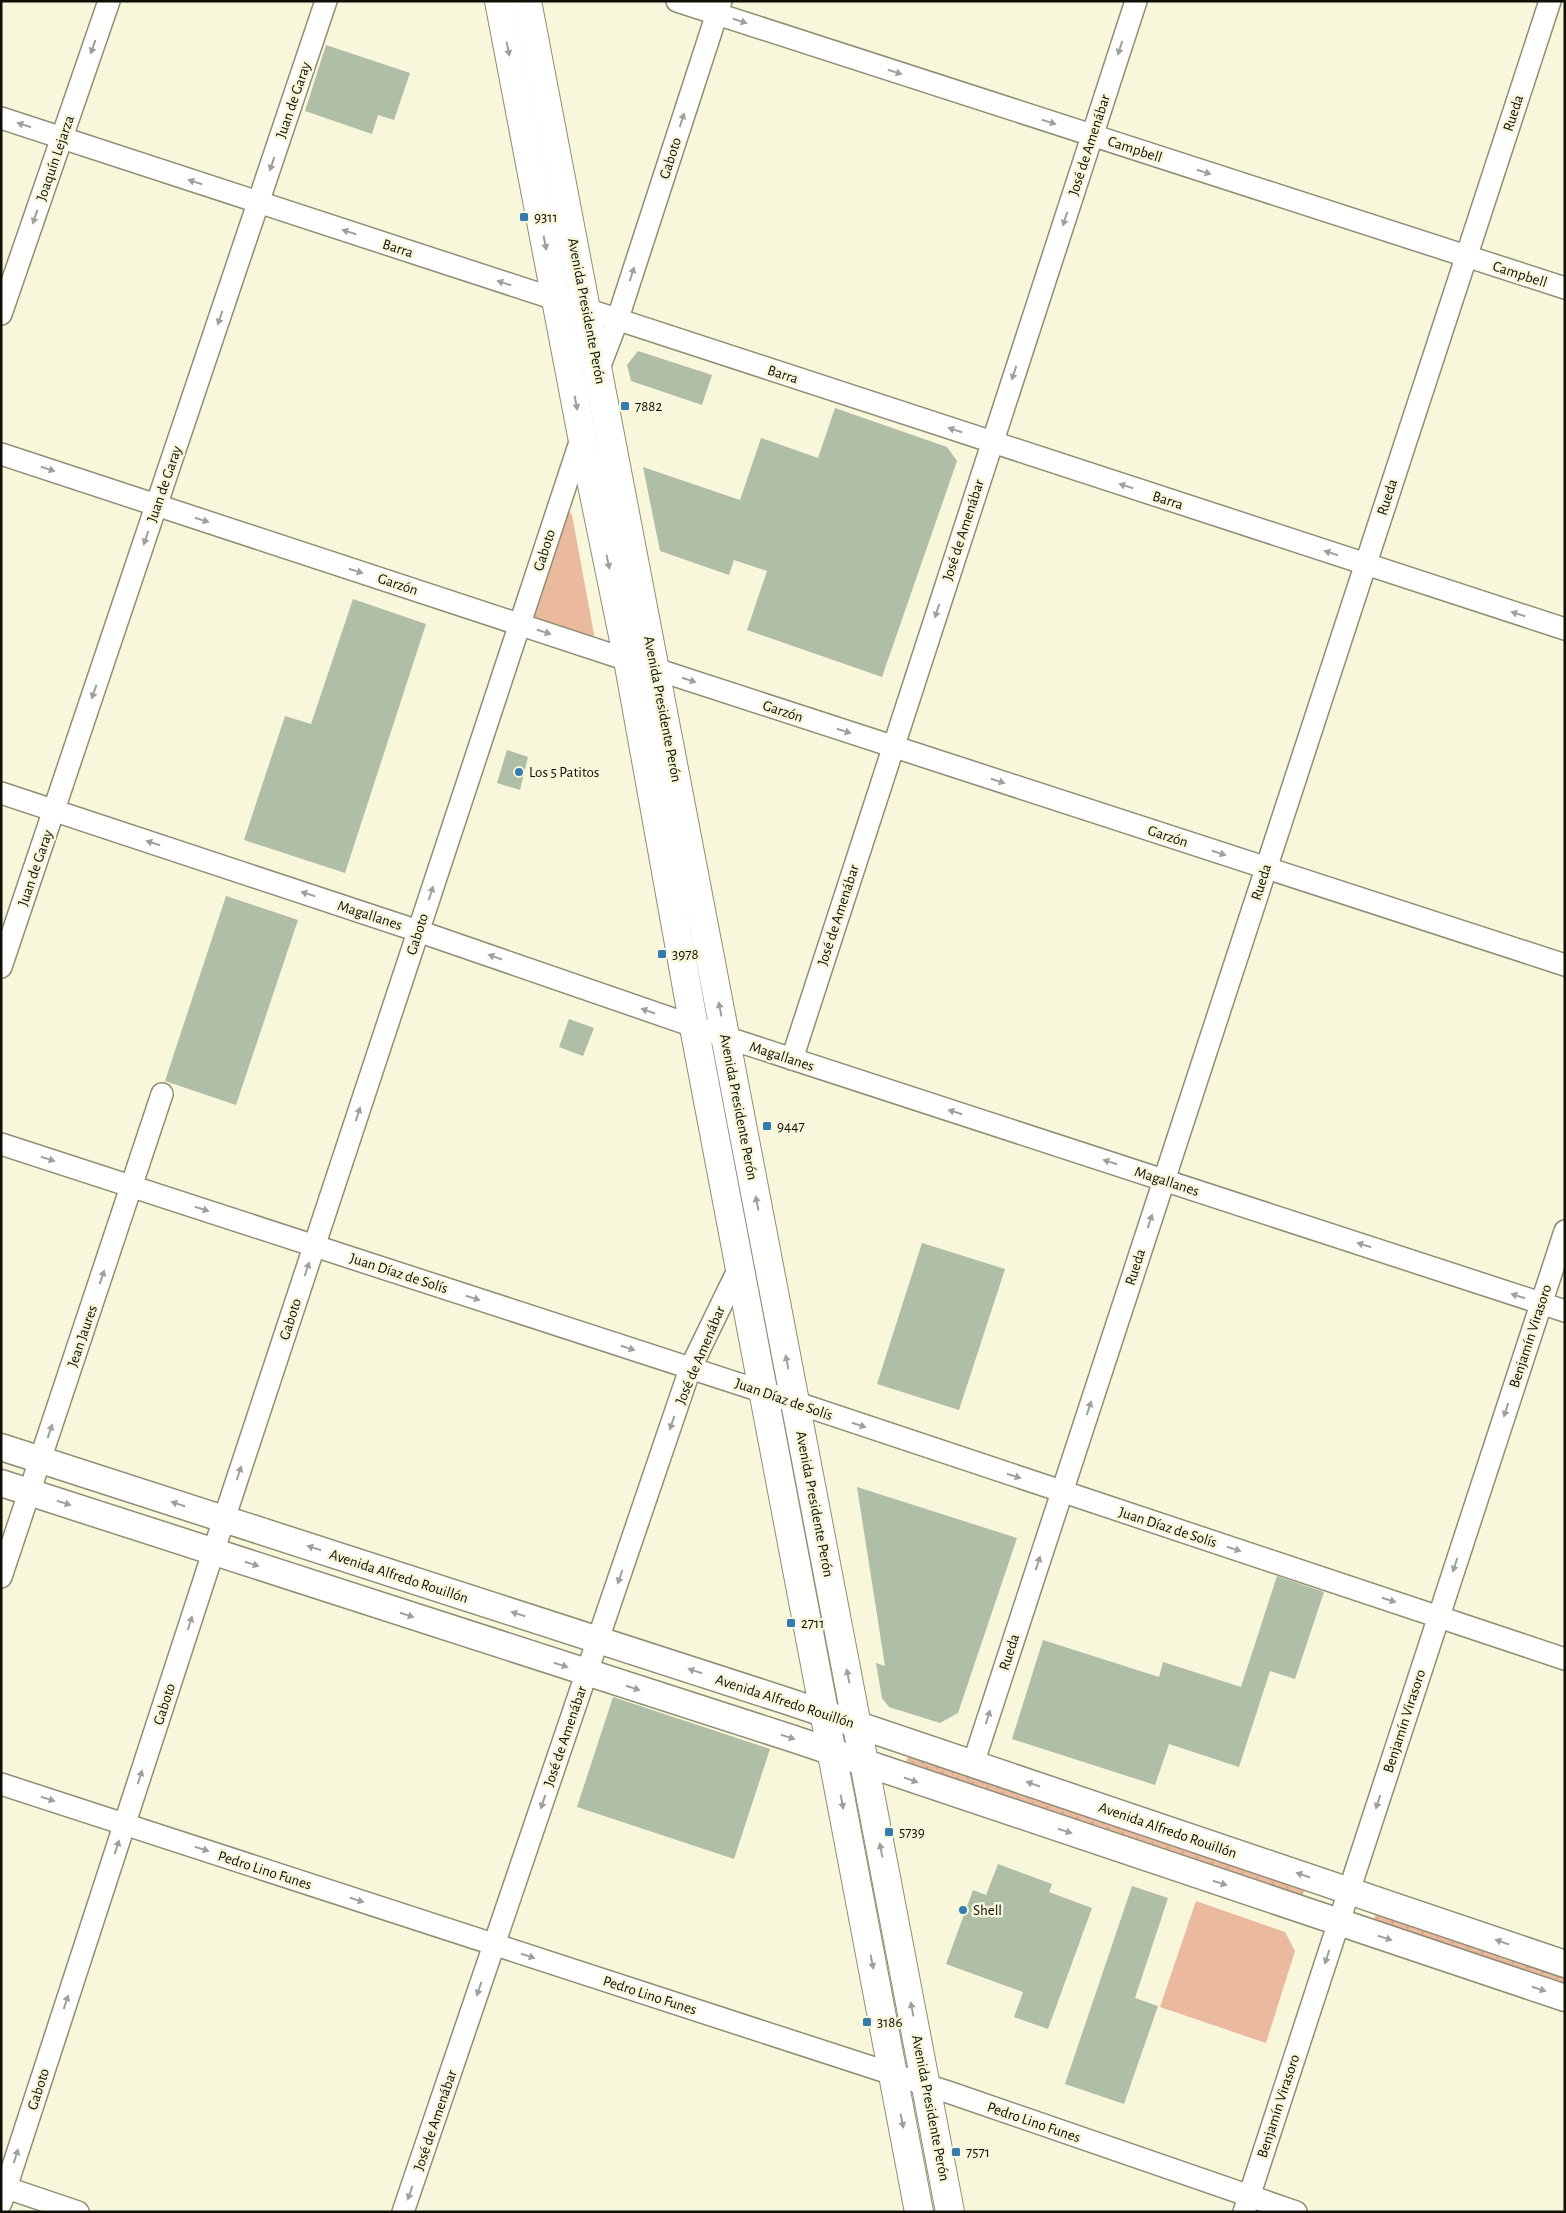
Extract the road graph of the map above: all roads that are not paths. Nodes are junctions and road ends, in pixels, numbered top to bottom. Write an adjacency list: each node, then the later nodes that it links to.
1 (109, 1): 11 (street, Joaquín Lejarza, one-way to 11)
2 (326, 1): 12 (street, Juan de Garay, one-way to 12)
3 (499, 1): 15 (main road, Avenida Presidente Perón, one-way to 15)
4 (527, 1): 16 (main road, Avenida Presidente Perón)
5 (677, 1): 8 (street, Campbell)
6 (1136, 1): 10 (street, José de Amenábar, one-way to 10)
7 (1550, 1): 13 (street, Rueda)
8 (719, 8): 10 (street, Campbell, one-way to 10); 18 (street, Gaboto, one-way to 8)
9 (1, 118): 11 (street, Barra, one-way to 9)
10 (1092, 135): 13 (street, Campbell, one-way to 13); 21 (street, José de Amenábar, one-way to 21)
11 (62, 138): 12 (street, Barra, one-way to 11); 17 (street, Joaquín Lejarza, one-way to 17)
12 (258, 202): 15 (street, Barra, one-way to 12); 23 (street, Juan de Garay, one-way to 23)
13 (1466, 257): 14 (street, Campbell); 24 (street, Rueda)
14 (1565, 288)
15 (556, 301): 16 (street, Barra); 20 (main road, Avenida Presidente Perón, one-way to 20)
16 (586, 311): 18 (street, Barra); 19 (main road, Avenida Presidente Perón)
17 (1, 314)
18 (616, 321): 19 (street, Gaboto); 21 (street, Barra, one-way to 18)
19 (598, 371): 28 (main road, Avenida Presidente Perón)
20 (582, 436): 25 (street, Gaboto); 27 (main road, Avenida Presidente Perón, one-way to 27)
21 (992, 442): 24 (street, Barra, one-way to 21); 29 (street, José de Amenábar, one-way to 29)
22 (1, 454): 23 (street, Garzón, one-way to 23)
23 (157, 505): 25 (street, Garzón, one-way to 25); 31 (street, Juan de Garay, one-way to 31)
24 (1365, 564): 26 (street, Barra, one-way to 24); 32 (street, Rueda)
25 (520, 624): 27 (street, Garzón, one-way to 27); 33 (street, Gaboto, one-way to 25)
26 (1565, 630)
27 (628, 660): 28 (street, Garzón); 36 (main road, Avenida Presidente Perón)
28 (655, 669): 29 (street, Garzón, one-way to 29); 37 (main road, Avenida Presidente Perón, one-way to 28)
29 (893, 747): 32 (street, Garzón, one-way to 32); 38 (street, José de Amenábar)
30 (1, 793): 31 (street, Magallanes)
31 (54, 810): 33 (street, Magallanes, one-way to 31); 35 (street, Juan de Garay)
32 (1266, 868): 34 (street, Garzón); 41 (street, Rueda)
33 (418, 931): 36 (street, Magallanes, one-way to 33); 44 (street, Gaboto, one-way to 33)
34 (1565, 965)
35 (1, 967)
36 (694, 1027): 37 (street, Magallanes); 45 (main road, Avenida Presidente Perón)
37 (725, 1038): 38 (street, Magallanes); 50 (main road, Avenida Presidente Perón, one-way to 37)
38 (792, 1058): 41 (street, Magallanes, one-way to 38)
39 (162, 1094): 42 (street, Jean Jaures)
40 (1, 1144): 42 (street, Juan Díaz de Solís, one-way to 42)
41 (1164, 1180): 46 (street, Magallanes, one-way to 41); 54 (street, Rueda, one-way to 41)
42 (132, 1187): 44 (street, Juan Díaz de Solís, one-way to 44); 52 (street, Jean Jaures, one-way to 42)
43 (1565, 1231): 46 (street, Benjamín Virasoro)
44 (314, 1246): 48 (street, Juan Díaz de Solís, one-way to 48); 56 (street, Gaboto, one-way to 44)
45 (740, 1266): 48 (street, José de Amenábar); 49 (main road, Avenida Presidente Perón)
46 (1541, 1303): 47 (street, Magallanes); 59 (street, Benjamín Virasoro, one-way to 59)
47 (1565, 1311)
48 (690, 1369): 49 (street, Juan Díaz de Solís); 60 (street, José de Amenábar, one-way to 60)
49 (764, 1392): 50 (street, Juan Díaz de Solís); 63 (main road, Avenida Presidente Perón)
50 (795, 1404): 54 (street, Juan Díaz de Solís, one-way to 54); 64 (main road, Avenida Presidente Perón, one-way to 50)
51 (1, 1447): 52 (street, Avenida Alfredo Rouillón)
52 (41, 1459): 55 (street, Jean Jaures); 56 (street, Avenida Alfredo Rouillón, one-way to 52)
53 (1, 1483): 55 (street)
54 (1062, 1491): 59 (street, Juan Díaz de Solís, one-way to 59); 66 (street, Rueda, one-way to 54)
55 (30, 1492): 57 (street, one-way to 57); 58 (street, Jean Jaures)
56 (224, 1519): 57 (street, Gaboto); 60 (street, Avenida Alfredo Rouillón, one-way to 56)
57 (213, 1552): 62 (street, one-way to 62); 69 (street, Gaboto, one-way to 57)
58 (1, 1577)
59 (1438, 1616): 61 (street, Juan Díaz de Solís); 70 (street, Benjamín Virasoro, one-way to 70)
60 (598, 1640): 62 (street, José de Amenábar); 63 (street, Avenida Alfredo Rouillón, one-way to 60)
61 (1565, 1659)
62 (587, 1673): 65 (street, one-way to 65); 72 (street, José de Amenábar, one-way to 72)
63 (824, 1714): 64 (street, Avenida Alfredo Rouillón); 65 (main road, Avenida Presidente Perón)
64 (857, 1724): 66 (street, Avenida Alfredo Rouillón); 67 (main road, Avenida Presidente Perón)
65 (833, 1754): 67 (street); 75 (main road, Avenida Presidente Perón, one-way to 75)
66 (973, 1764): 70 (street, Avenida Alfredo Rouillón, one-way to 66)
67 (865, 1765): 71 (street, one-way to 71); 76 (main road, Avenida Presidente Perón, one-way to 67)
68 (1, 1784): 69 (street, Pedro Lino Funes, one-way to 69)
69 (124, 1824): 72 (street, Pedro Lino Funes, one-way to 72); 77 (street, Gaboto, one-way to 69)
70 (1349, 1891): 71 (street, Benjamín Virasoro); 73 (street, Avenida Alfredo Rouillón, one-way to 70)
71 (1338, 1922): 74 (street, one-way to 74); 78 (street, Benjamín Virasoro, one-way to 78)
72 (494, 1945): 75 (street, Pedro Lino Funes, one-way to 75); 80 (street, José de Amenábar, one-way to 80)
73 (1565, 1964)
74 (1565, 1998)
75 (893, 2075): 76 (street, Pedro Lino Funes); 81 (main road, Avenida Presidente Perón, one-way to 81)
76 (926, 2086): 78 (street, Pedro Lino Funes); 82 (main road, Avenida Presidente Perón)
77 (3, 2192): 79 (street)
78 (1246, 2204): 83 (street, Pedro Lino Funes)
79 (78, 2212)
80 (403, 2212)
81 (919, 2212)
82 (950, 2212)
83 (1296, 2212)

